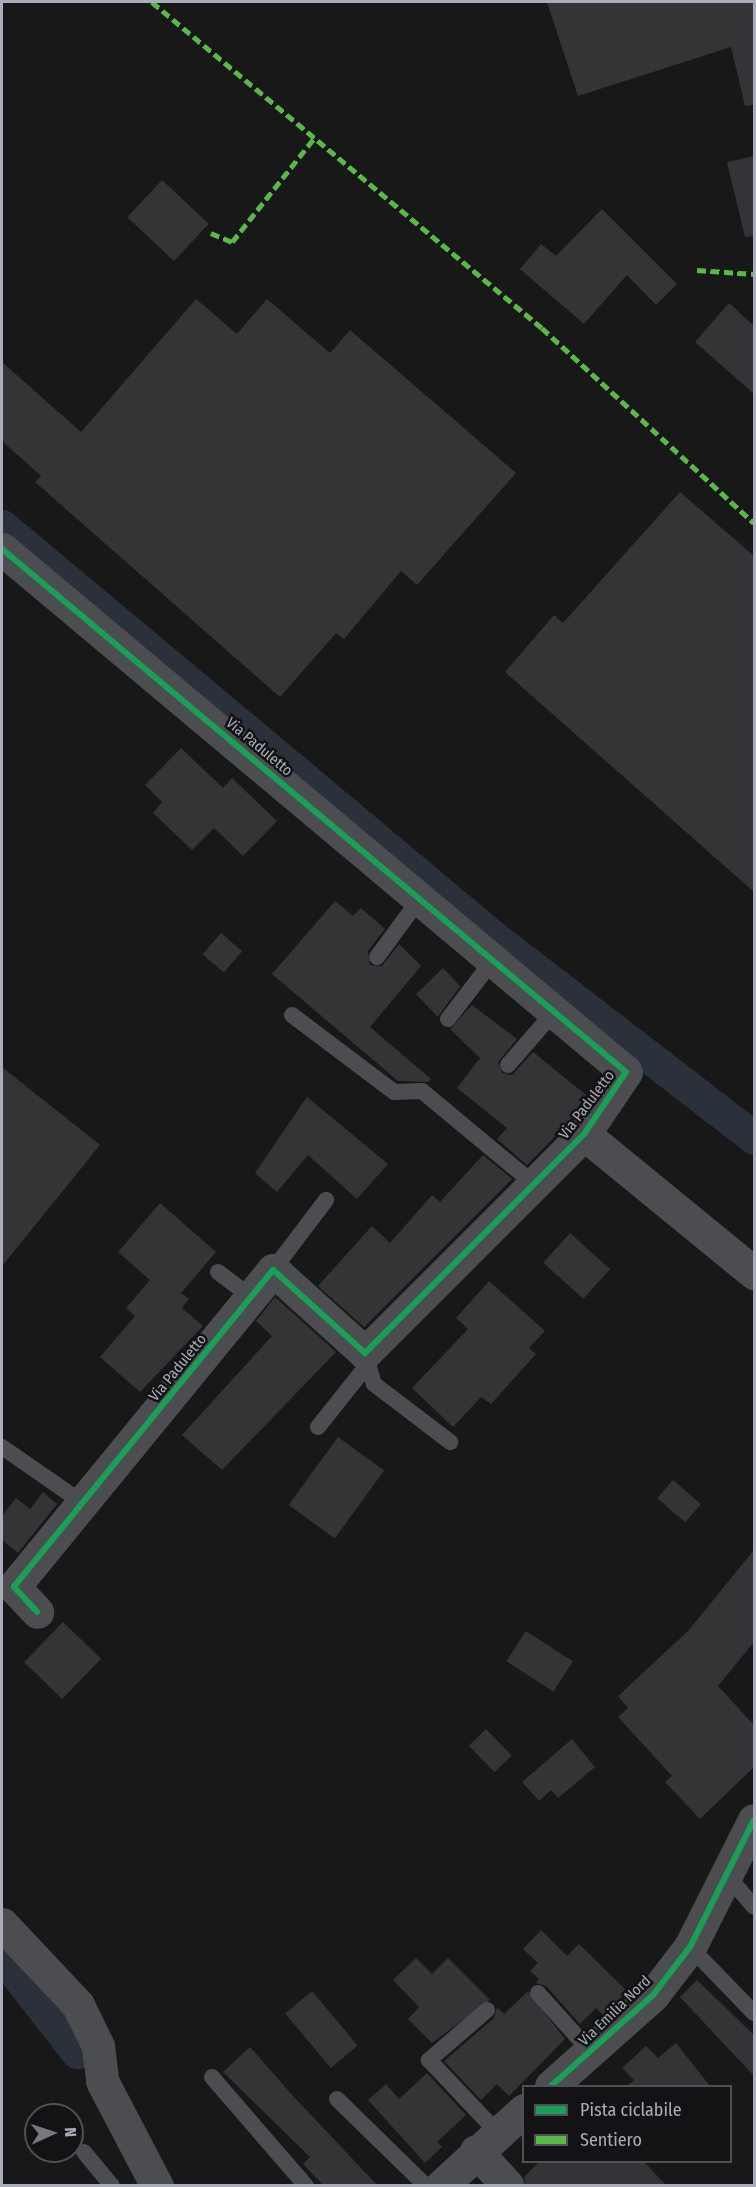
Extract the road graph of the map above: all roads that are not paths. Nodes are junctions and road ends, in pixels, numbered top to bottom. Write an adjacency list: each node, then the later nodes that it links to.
1 (2, 549): 2 (street, Via Paduletto)
2 (421, 897): 3 (lane); 4 (street, Via Paduletto)
3 (377, 957)
4 (494, 959): 5 (street, Via Paduletto); 7 (lane)
5 (555, 1011): 8 (lane); 9 (street, Via Paduletto)
6 (292, 1015): 10 (lane)
7 (448, 1019)
8 (508, 1065)
9 (584, 1134): 10 (street, Via Paduletto); 14 (street)
10 (534, 1184): 16 (street, Via Paduletto)
11 (326, 1200): 12 (lane)
12 (273, 1270): 15 (street, Via Paduletto); 16 (street)
13 (218, 1272): 15 (lane)
14 (754, 1274)
15 (251, 1297): 20 (street, Via Paduletto)
16 (368, 1362): 17 (lane); 18 (lane)
17 (318, 1427)
18 (450, 1442)
19 (2, 1447): 20 (lane)
20 (83, 1503): 21 (street, Via Paduletto)
21 (37, 1612)
22 (754, 1820): 23 (street, Via Emilia Nord)
23 (729, 1876): 24 (lane); 26 (street, Via Emilia Nord)
24 (754, 1907)
25 (2, 1924): 38 (street)
26 (690, 1947): 29 (lane); 30 (street, Via Emilia Nord)
27 (538, 1993): 30 (lane)
28 (487, 2010): 35 (lane)
29 (754, 2013)
30 (591, 2052): 32 (street, Via Emilia Nord)
31 (212, 2077): 39 (lane)
32 (561, 2084)
33 (337, 2099): 40 (lane)
34 (522, 2112): 35 (street)
35 (487, 2142): 41 (street); 42 (street)
36 (84, 2152): 37 (lane)
37 (112, 2186)
38 (157, 2186)
39 (306, 2186)
40 (426, 2186)
41 (441, 2186)
42 (508, 2186)

